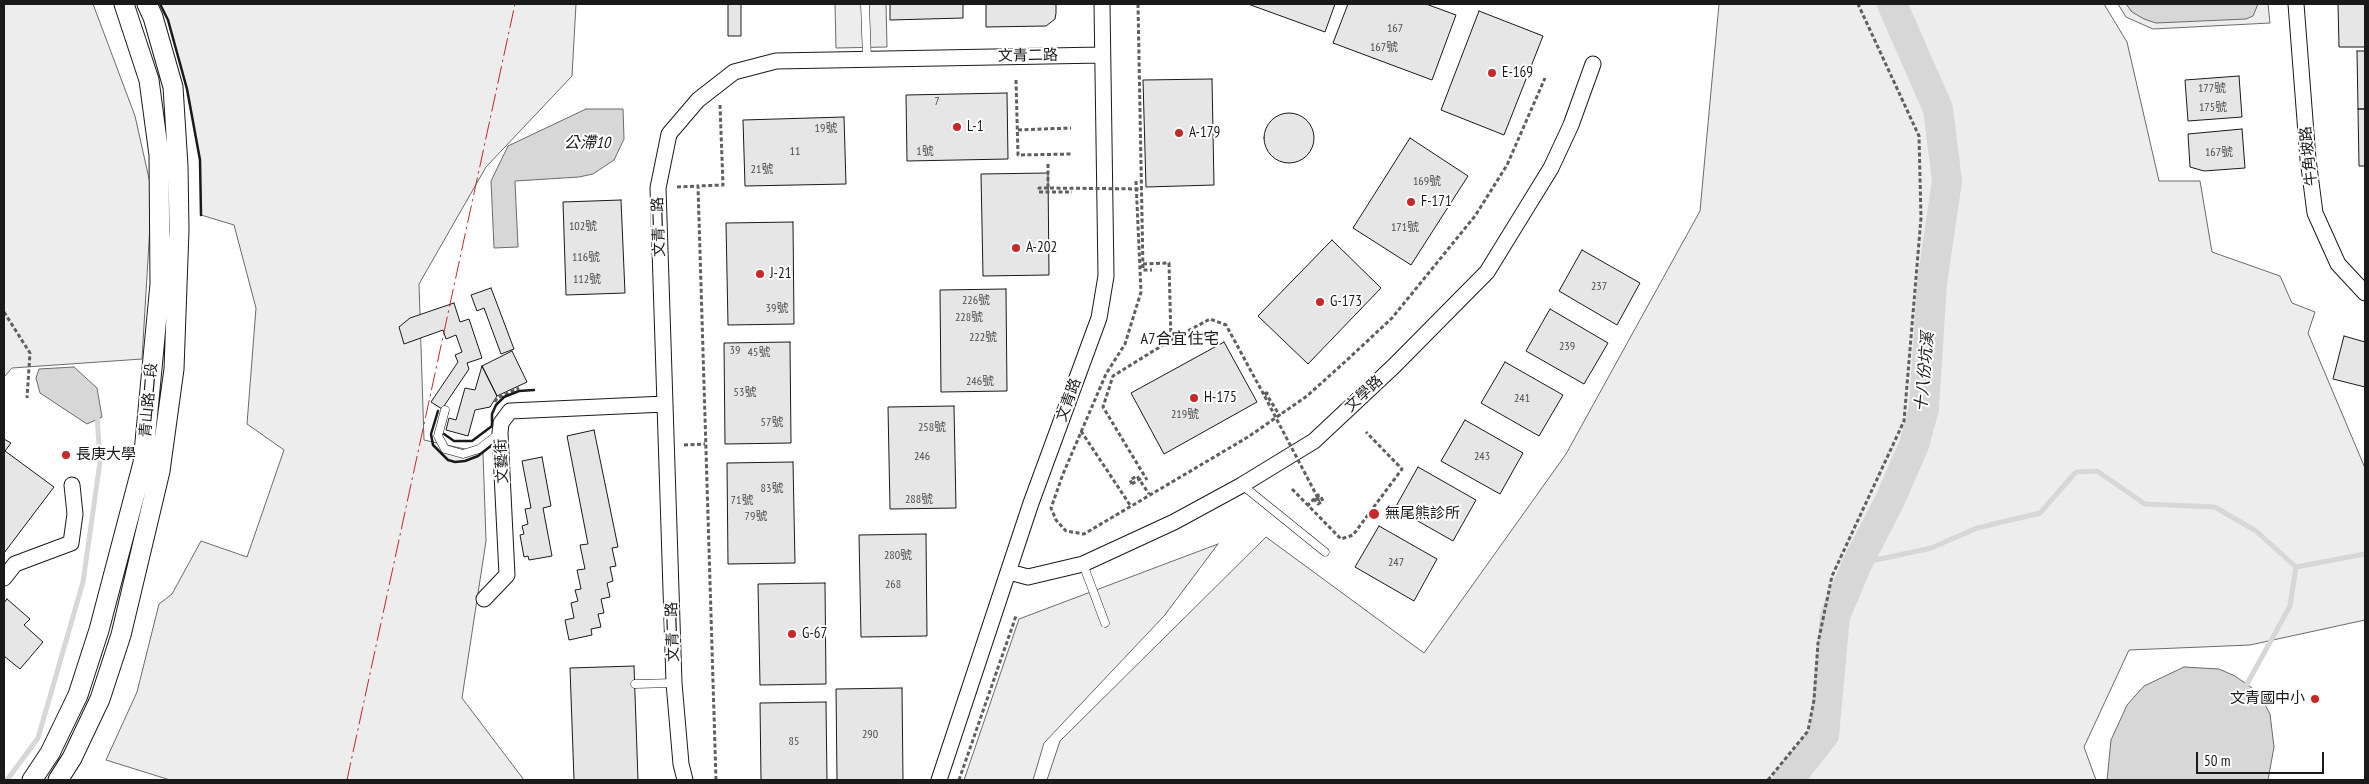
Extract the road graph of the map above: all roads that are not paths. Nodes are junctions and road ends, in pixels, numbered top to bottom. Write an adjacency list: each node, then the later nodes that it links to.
1 (124, 4): 23 (street, 青山路二段)
2 (147, 4): 24 (street, 青山路二段)
3 (865, 4): 7 (lane)
4 (1102, 4): 6 (street, 文青路)
5 (2296, 4): 9 (street, 牛角坡路)
6 (1102, 55): 7 (street, 文青二路); 17 (street, 文青路)
7 (867, 59): 10 (street, 文青二路)
8 (1593, 64): 14 (street, 文學路)
9 (2365, 293)
10 (665, 404): 12 (street, 文藝街); 21 (street, 文青二路)
11 (445, 410): 12 (lane)
12 (500, 433): 19 (street, 文藝街)
13 (72, 485): 18 (street)
14 (1242, 485): 15 (lane); 16 (street, 文學路)
15 (1325, 552)
16 (1083, 564): 17 (street, 文學路); 20 (lane)
17 (1009, 572): 26 (street, 文青路)
18 (4, 578)
19 (484, 599)
20 (1105, 623)
21 (674, 682): 22 (lane); 25 (street, 文青二路)
22 (635, 684)
23 (32, 780)
24 (58, 780)
25 (685, 780)
26 (939, 780)

